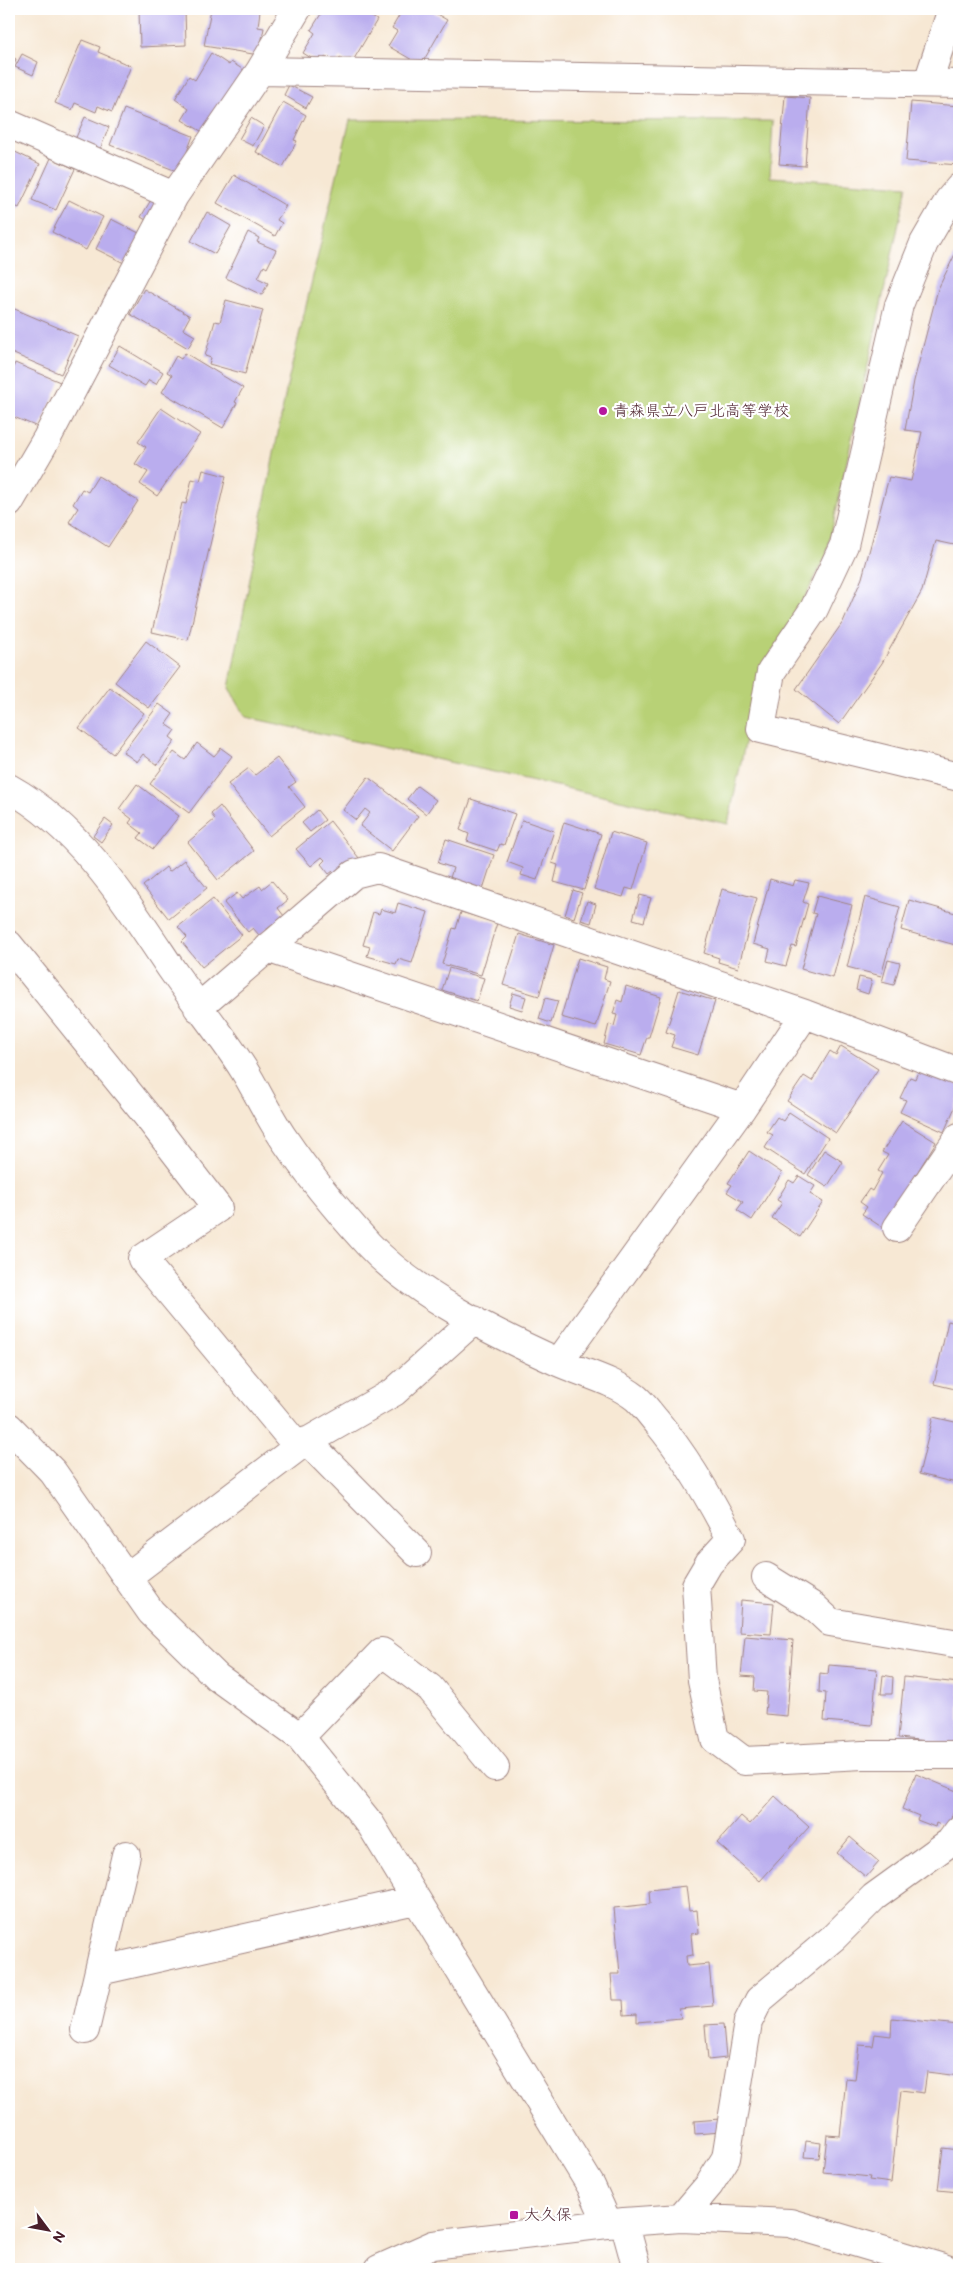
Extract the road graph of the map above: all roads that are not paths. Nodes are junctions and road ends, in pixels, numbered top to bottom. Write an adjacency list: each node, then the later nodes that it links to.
1 (297, 9): 3 (street)
2 (952, 9): 4 (street)
3 (260, 71): 4 (street); 8 (street)
4 (928, 82): 5 (street)
5 (959, 84)
6 (9, 124): 8 (street)
7 (959, 188): 10 (street)
8 (174, 196): 9 (street)
9 (9, 503)
10 (959, 777)
11 (9, 788): 14 (street)
12 (9, 945): 23 (street)
13 (267, 948): 14 (street); 15 (street); 17 (street)
14 (198, 1008): 20 (street)
15 (805, 1014): 16 (street); 17 (street)
16 (959, 1072)
17 (742, 1108): 21 (street)
18 (959, 1137): 19 (street)
19 (897, 1228)
20 (474, 1320): 21 (street); 23 (street)
21 (559, 1362): 29 (street)
22 (9, 1427): 25 (street)
23 (303, 1444): 24 (street); 25 (street)
24 (417, 1553)
25 (127, 1576): 28 (street)
26 (766, 1577): 27 (street)
27 (959, 1644)
28 (300, 1738): 30 (street); 33 (street)
29 (959, 1755)
30 (495, 1767)
31 (959, 1830): 36 (street)
32 (126, 1855): 34 (street)
33 (415, 1900): 34 (street); 37 (street)
34 (99, 1971): 35 (street)
35 (85, 2030)
36 (681, 2218): 37 (street); 40 (street)
37 (616, 2223): 38 (street); 39 (street)
38 (379, 2269)
39 (636, 2269)
40 (946, 2269)

